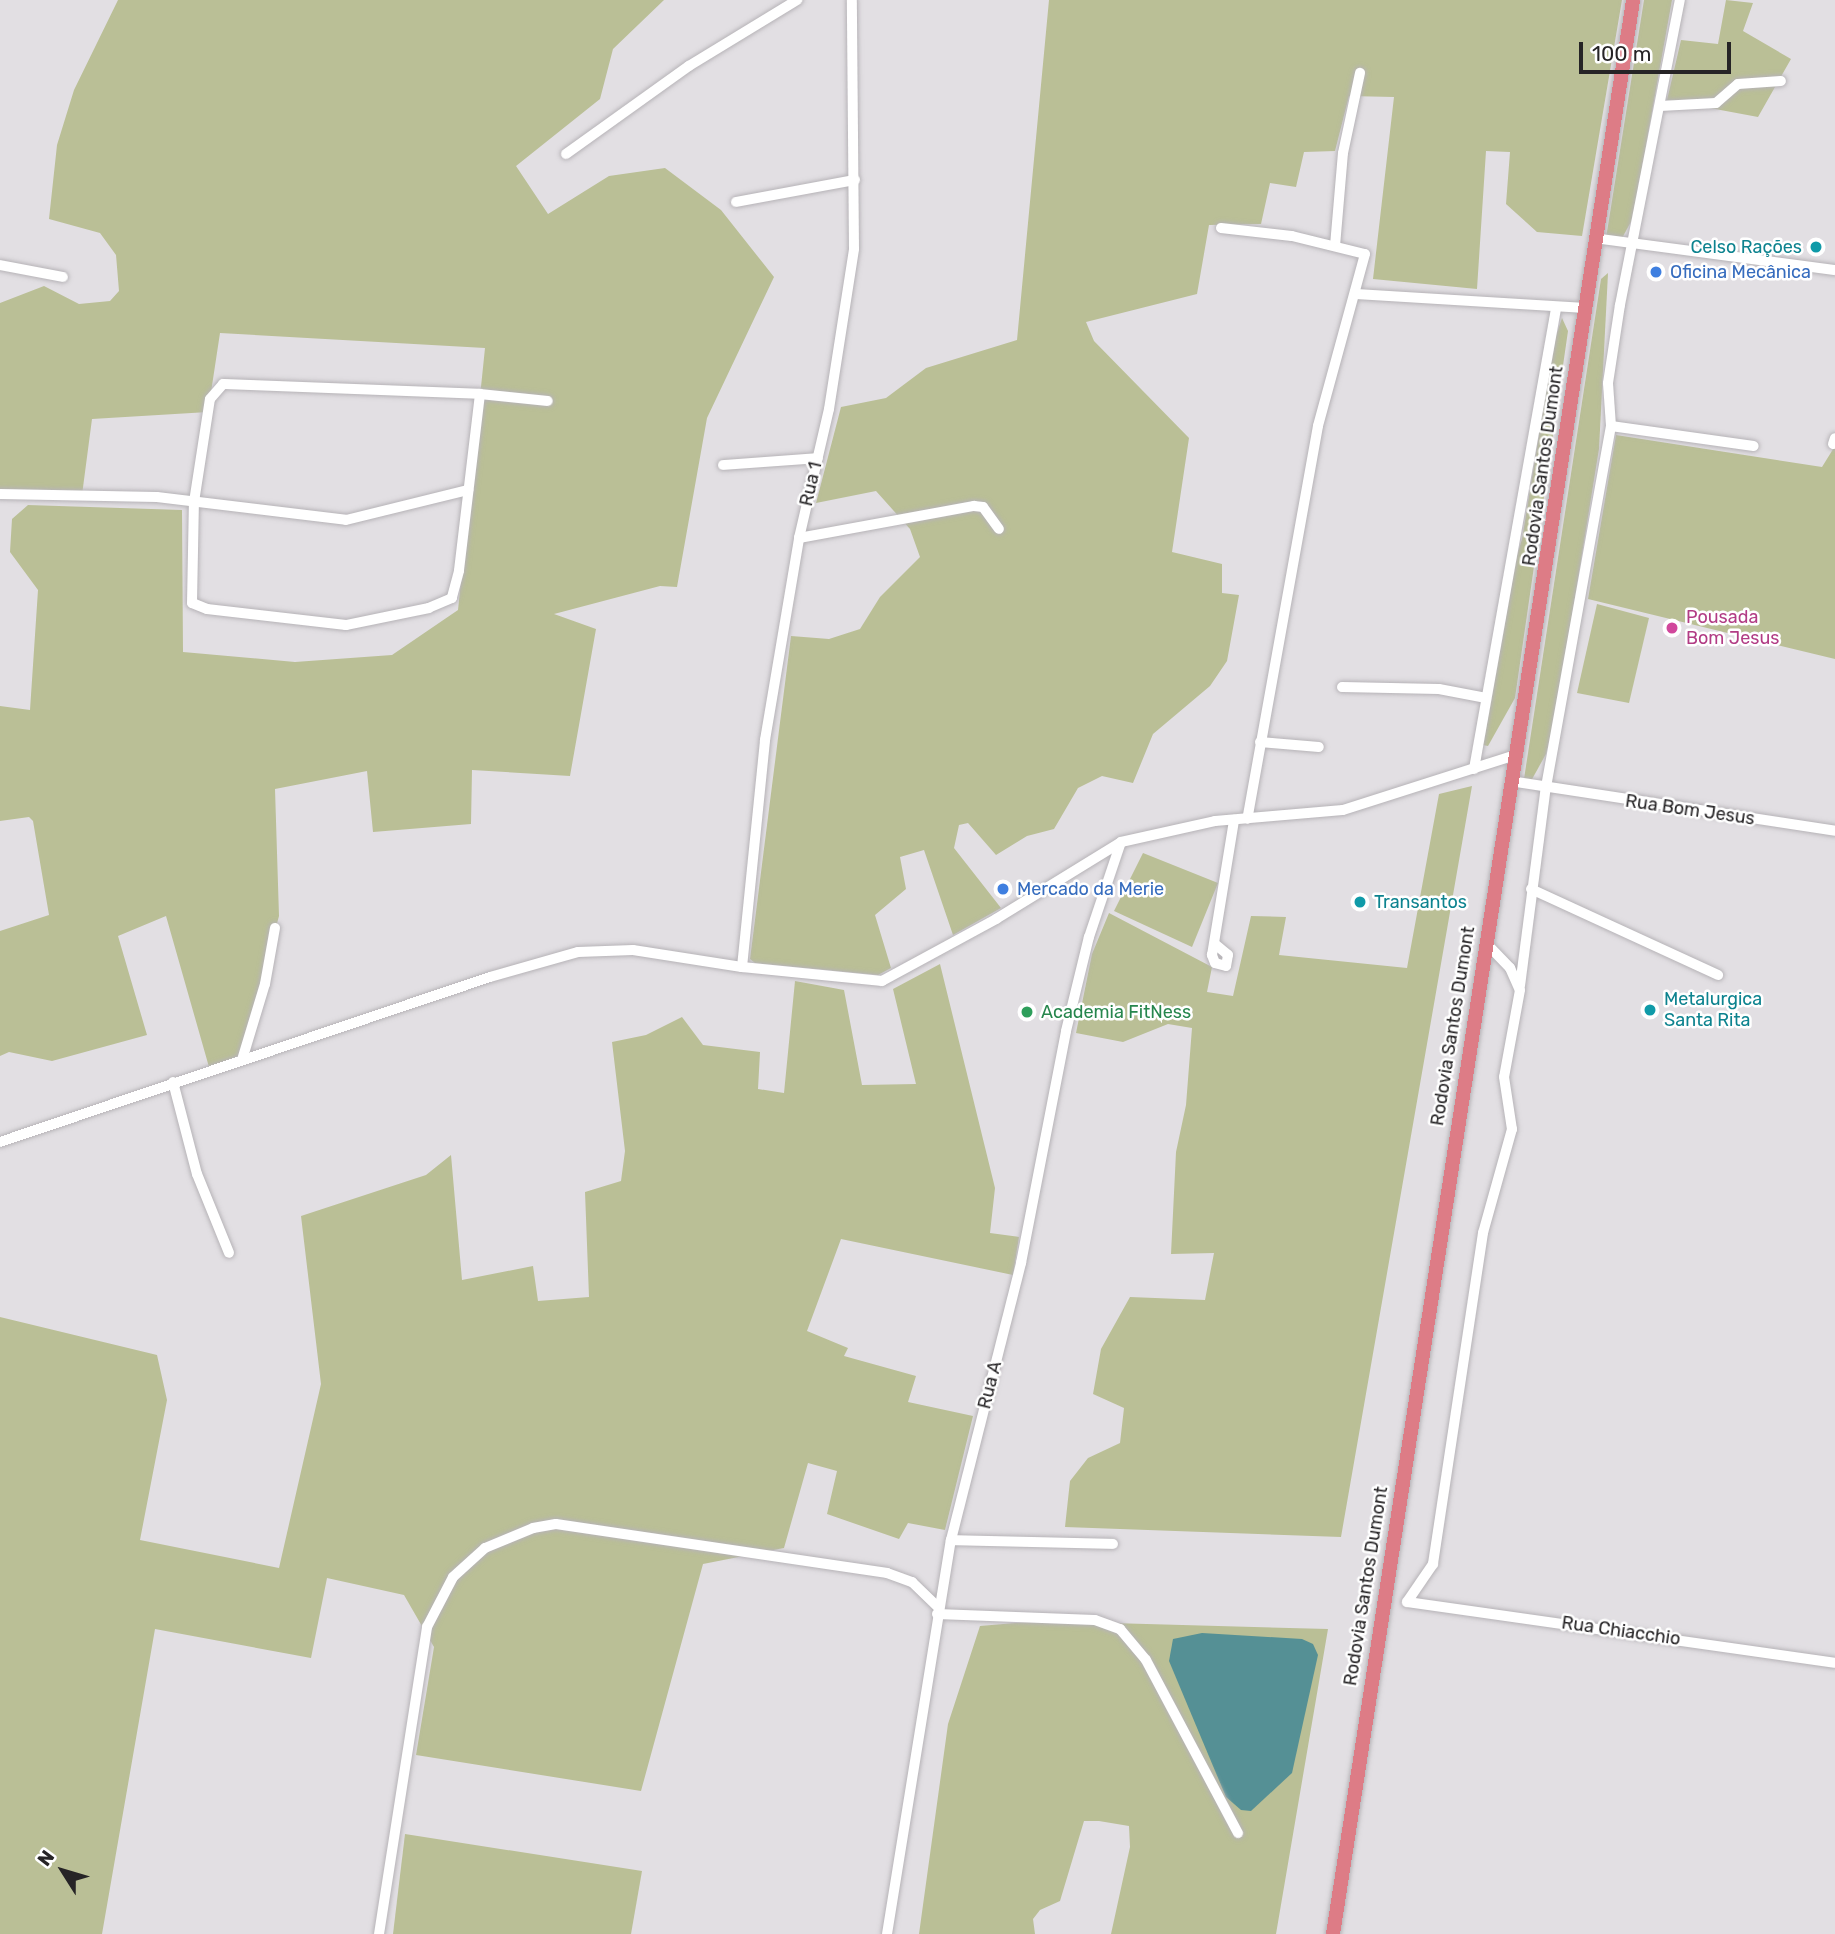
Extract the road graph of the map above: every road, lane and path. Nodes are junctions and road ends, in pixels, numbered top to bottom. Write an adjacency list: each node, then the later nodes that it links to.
1 (797, 0): 5 (street)
2 (852, 0): 10 (street, Rua 1)
3 (1633, 0): 13 (highway, Rodovia Santos Dumont)
4 (1681, 0): 8 (street)
5 (780, 5): 9 (street)
6 (1360, 73): 15 (street)
7 (1782, 81): 8 (street)
8 (1660, 106): 14 (street)
9 (565, 154)
10 (855, 180): 11 (street); 26 (street, Rua 1)
11 (736, 202)
12 (1220, 228): 15 (street)
13 (1594, 238): 14 (street); 20 (highway, Rodovia Santos Dumont)
14 (1632, 244): 17 (street); 24 (street)
15 (1335, 246): 19 (street)
16 (0, 265): 18 (street)
17 (1835, 270)
18 (63, 276)
19 (1357, 294): 21 (street); 35 (street)
20 (1584, 308): 21 (street); 37 (highway, Rodovia Santos Dumont)
21 (1556, 309): 34 (street)
22 (480, 394): 23 (street); 28 (street); 30 (street)
23 (548, 401)
24 (1611, 426): 25 (street); 40 (street)
25 (1754, 446)
26 (818, 458): 27 (street); 32 (street, Rua 1)
27 (723, 465)
28 (468, 490): 30 (street); 30 (street)
29 (0, 494): 30 (street)
30 (194, 502)
31 (999, 529): 32 (street)
32 (799, 538): 49 (street, Rua 1)
33 (1342, 687): 34 (street)
34 (1486, 698): 38 (street)
35 (1260, 742): 36 (street); 41 (street)
36 (1319, 747)
37 (1515, 755): 38 (street); 39 (highway, Rodovia Santos Dumont)
38 (1474, 769): 41 (street)
39 (1510, 781): 40 (street, Rua Bom Jesus); 47 (highway, Rodovia Santos Dumont)
40 (1546, 787): 43 (street, Rua Bom Jesus); 45 (street)
41 (1247, 819): 42 (street)
42 (1234, 820): 44 (street); 48 (street)
43 (1835, 831)
44 (1121, 842): 49 (street); 56 (street, Rua A)
45 (1531, 889): 50 (street); 51 (street)
46 (275, 928): 52 (street)
47 (1485, 943): 51 (street); 63 (highway, Rodovia Santos Dumont)
48 (1215, 944)
49 (743, 967): 52 (street)
50 (1718, 975)
51 (1520, 990): 59 (street, Rua Chiacchio)
52 (242, 1060): 53 (street)
53 (173, 1082): 54 (street); 55 (street)
54 (0, 1142)
55 (229, 1253)
56 (951, 1541): 57 (street); 58 (street, Rua A)
57 (1113, 1544)
58 (938, 1610): 60 (street); 61 (street); 62 (street, Rua A)
59 (1835, 1663)
60 (1238, 1833)
61 (379, 1934)
62 (887, 1934)
63 (1333, 1934)

